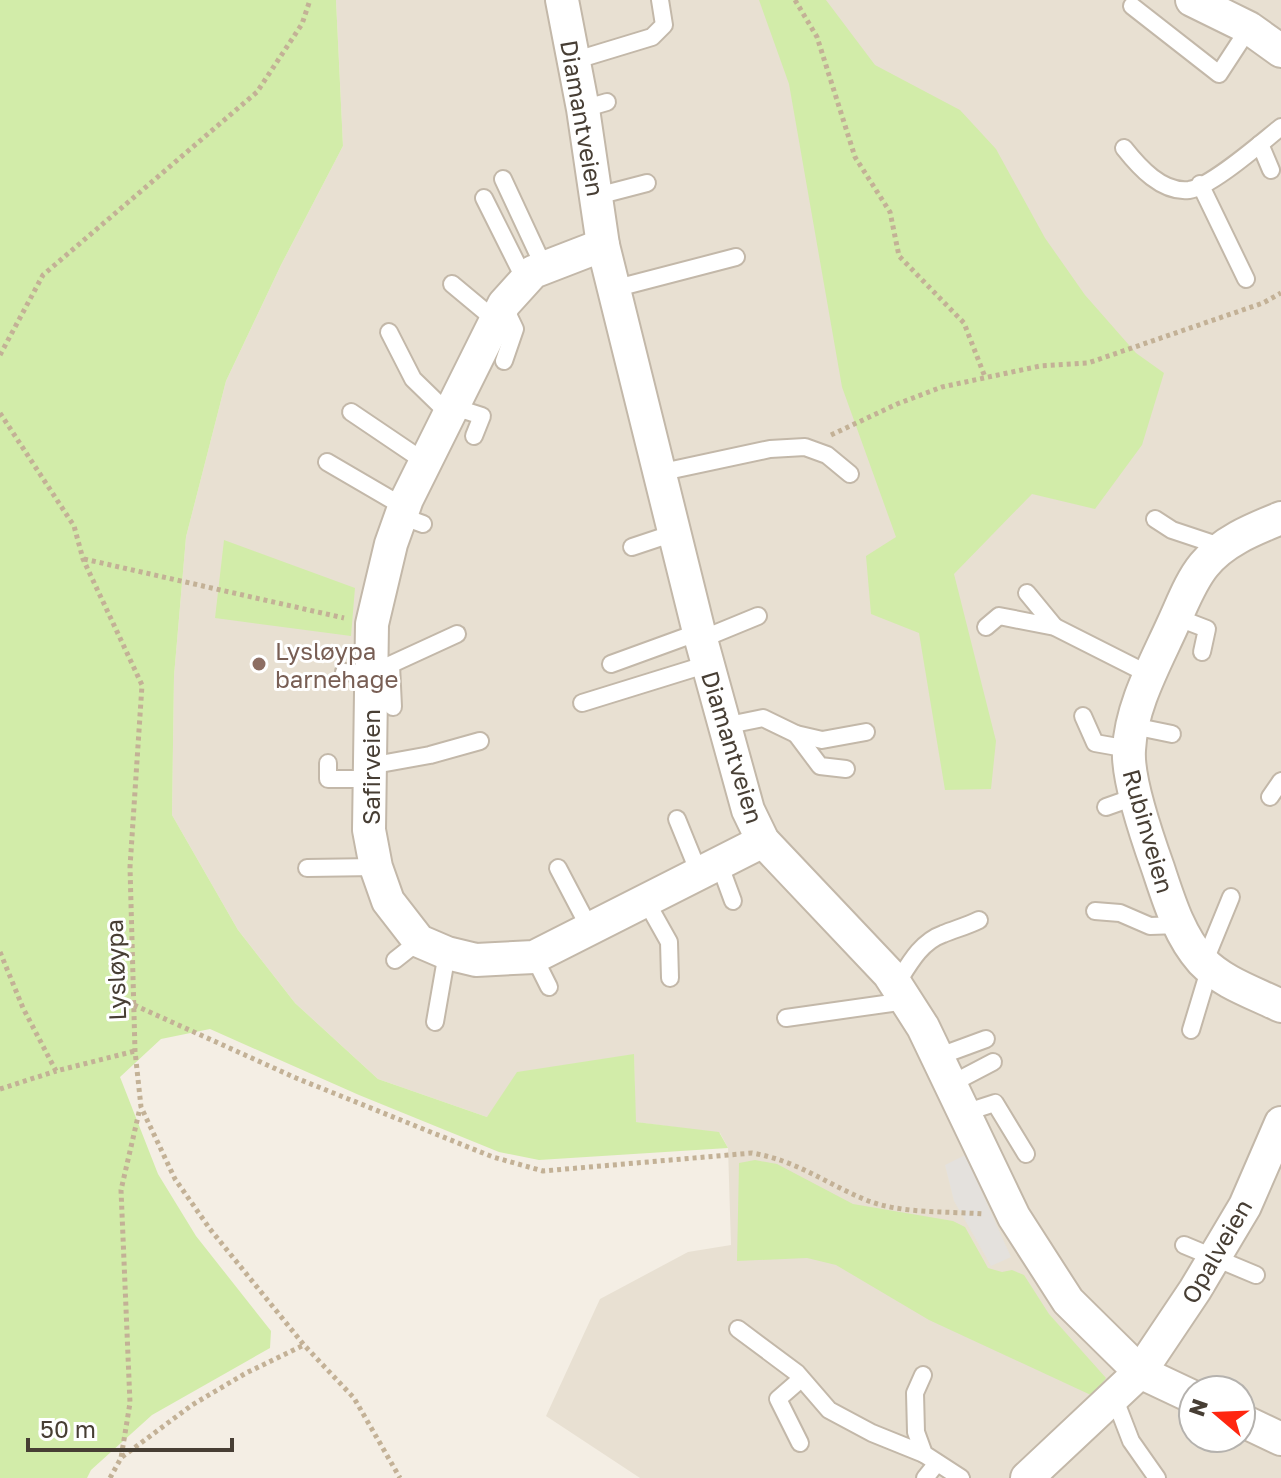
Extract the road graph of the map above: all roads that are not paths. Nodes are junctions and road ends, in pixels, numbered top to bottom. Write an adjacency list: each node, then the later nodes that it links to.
1 (545, 0): 2 (lane)
2 (554, 0)
3 (562, 0): 9 (street, Diamantveien)
4 (660, 0): 9 (lane)
5 (1192, 0): 7 (street)
6 (1132, 6): 7 (lane)
7 (1249, 28): 8 (street)
8 (1281, 51)
9 (573, 61): 17 (street, Diamantveien)
10 (1281, 127): 11 (lane)
11 (1260, 144): 13 (lane); 16 (lane)
12 (1124, 148): 16 (lane)
13 (1271, 170)
14 (503, 179): 21 (lane)
15 (647, 183): 17 (lane)
16 (1200, 184): 22 (lane)
17 (597, 196): 19 (street, Diamantveien)
18 (484, 198): 21 (lane)
19 (603, 245): 21 (street, Safirveien); 24 (street, Diamantveien)
20 (736, 257): 24 (lane)
21 (534, 273): 25 (street, Safirveien)
22 (1246, 279)
23 (452, 284): 25 (lane)
24 (613, 289): 33 (street, Diamantveien)
25 (499, 312): 27 (lane); 28 (street, Safirveien)
26 (389, 332): 28 (lane)
27 (504, 361)
28 (450, 410): 30 (lane); 32 (street, Safirveien)
29 (351, 412): 32 (lane)
30 (474, 436)
31 (327, 462): 35 (lane)
32 (425, 462): 35 (street, Safirveien)
33 (658, 473): 34 (lane); 38 (street, Diamantveien)
34 (850, 474)
35 (410, 515): 50 (street, Safirveien)
36 (1281, 518): 40 (street, Rubinveien)
37 (1155, 519): 40 (lane)
38 (674, 533): 39 (lane); 47 (street, Diamantveien)
39 (632, 547)
40 (1225, 548): 43 (street, Rubinveien)
41 (1027, 593): 45 (lane)
42 (758, 616): 47 (lane)
43 (1176, 617): 48 (lane); 51 (street, Rubinveien)
44 (986, 627): 45 (lane)
45 (1055, 627): 51 (lane)
46 (457, 634): 50 (lane)
47 (703, 645): 49 (lane); 52 (lane); 55 (street, Diamantveien)
48 (1202, 652)
49 (611, 664)
50 (368, 670): 53 (lane); 63 (street, Safirveien)
51 (1150, 675): 59 (street, Rubinveien)
52 (582, 703)
53 (393, 707)
54 (1083, 716): 59 (lane)
55 (724, 726): 57 (lane); 69 (street, Diamantveien)
56 (866, 732): 57 (lane)
57 (796, 734): 62 (lane)
58 (1172, 734): 59 (lane)
59 (1131, 738): 65 (street, Rubinveien)
60 (480, 741): 63 (lane)
61 (328, 763): 63 (lane)
62 (846, 769)
63 (369, 772): 70 (street, Safirveien)
64 (1281, 781): 66 (lane)
65 (1137, 796): 67 (lane); 79 (street, Rubinveien)
66 (1270, 797)
67 (1106, 807)
68 (677, 819): 73 (lane)
69 (763, 841): 73 (street); 86 (street, Diamantveien)
70 (376, 867): 71 (lane); 81 (street, Safirveien)
71 (307, 868)
72 (558, 868): 80 (lane)
73 (709, 868): 75 (street); 76 (lane)
74 (1231, 897): 83 (lane)
75 (646, 901): 80 (street); 84 (lane)
76 (733, 901)
77 (1095, 911): 79 (lane)
78 (979, 920): 86 (lane)
79 (1179, 925): 83 (street, Rubinveien)
80 (590, 929): 82 (street)
81 (421, 951): 82 (street); 89 (lane)
82 (534, 957): 85 (lane)
83 (1207, 965): 87 (street, Rubinveien); 90 (lane)
84 (670, 978)
85 (549, 987)
86 (901, 993): 88 (lane); 93 (street, Diamantveien)
87 (1281, 1006)
88 (786, 1018)
89 (435, 1022)
90 (1191, 1030)
91 (986, 1039): 93 (lane)
92 (993, 1062): 93 (lane)
93 (944, 1070): 94 (street, Diamantveien)
94 (964, 1113): 96 (lane); 101 (street, Diamantveien)
95 (1281, 1123): 98 (street, Opalveien)
96 (1026, 1154)
97 (1184, 1245): 98 (lane)
98 (1214, 1258): 99 (lane); 101 (street, Opalveien)
99 (1256, 1275)
100 (738, 1329): 103 (lane)
101 (1140, 1372): 104 (street, Diamantveien); 105 (street, Opalveien)
102 (923, 1375): 109 (lane)
103 (801, 1379): 108 (lane); 109 (lane)
104 (1177, 1389)
105 (1114, 1397): 112 (street, Opalveien); 113 (lane)
106 (1257, 1428): 107 (street)
107 (1281, 1439)
108 (800, 1443)
109 (930, 1458): 110 (lane); 111 (lane)
110 (925, 1478)
111 (961, 1478)
112 (1027, 1478)
113 (1157, 1478)

